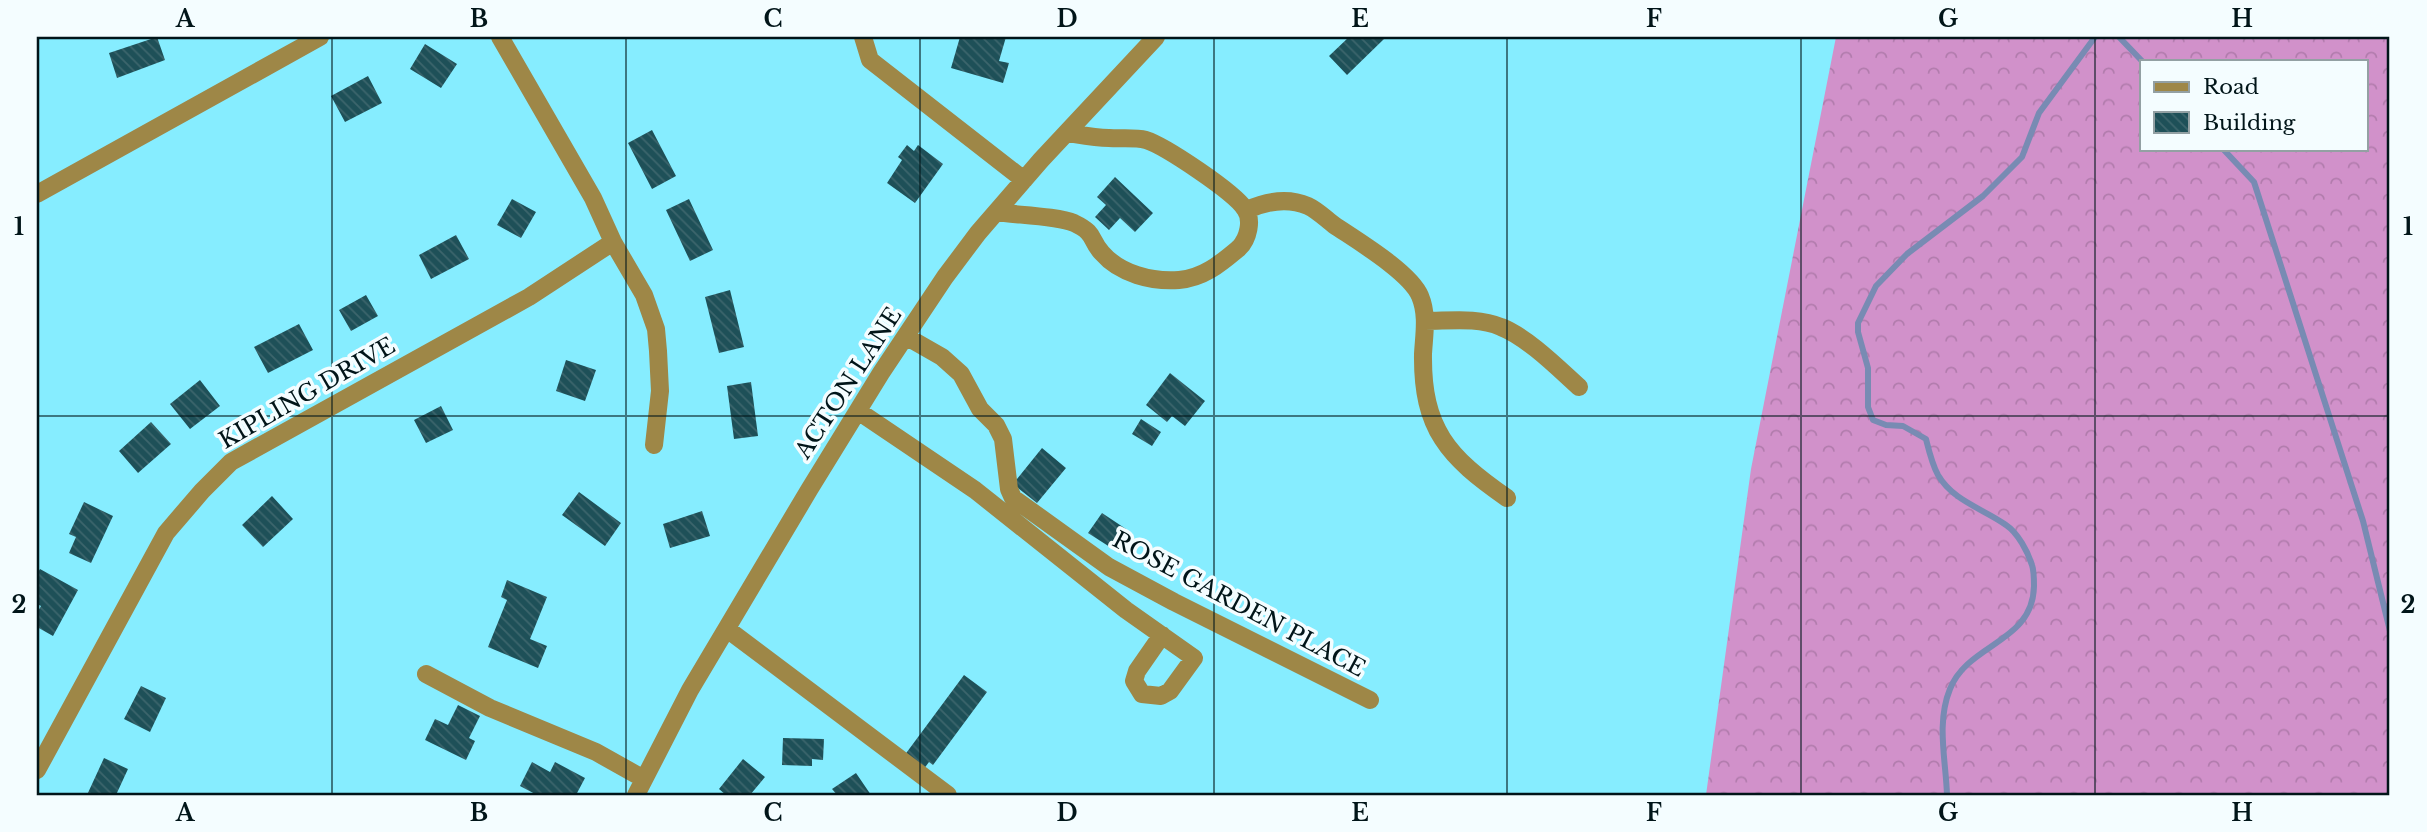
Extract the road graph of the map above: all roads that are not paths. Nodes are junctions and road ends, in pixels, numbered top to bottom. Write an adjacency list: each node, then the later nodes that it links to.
1 (320, 37): 7 (street)
2 (500, 37): 10 (street)
3 (863, 37): 6 (street)
4 (1146, 40): 5 (street, ACTON LANE)
5 (1066, 133): 6 (street, ACTON LANE); 8 (street)
6 (1024, 180): 9 (street, ACTON LANE)
7 (37, 194)
8 (1247, 210): 9 (street); 11 (street)
9 (996, 212): 12 (street, ACTON LANE)
10 (613, 242): 15 (street); 21 (street, KIPLING DRIVE)
11 (1425, 321): 13 (street); 16 (street)
12 (906, 337): 14 (street, ACTON LANE); 20 (street, ROSE GARDEN PLACE)
13 (1578, 387)
14 (858, 411): 17 (street, ACTON LANE); 18 (street)
15 (654, 445)
16 (1507, 498)
17 (727, 629): 22 (street, ACTON LANE); 23 (street)
18 (1162, 635)
19 (426, 674): 22 (street)
20 (1370, 700)
21 (37, 770)
22 (640, 787)
23 (948, 795)

